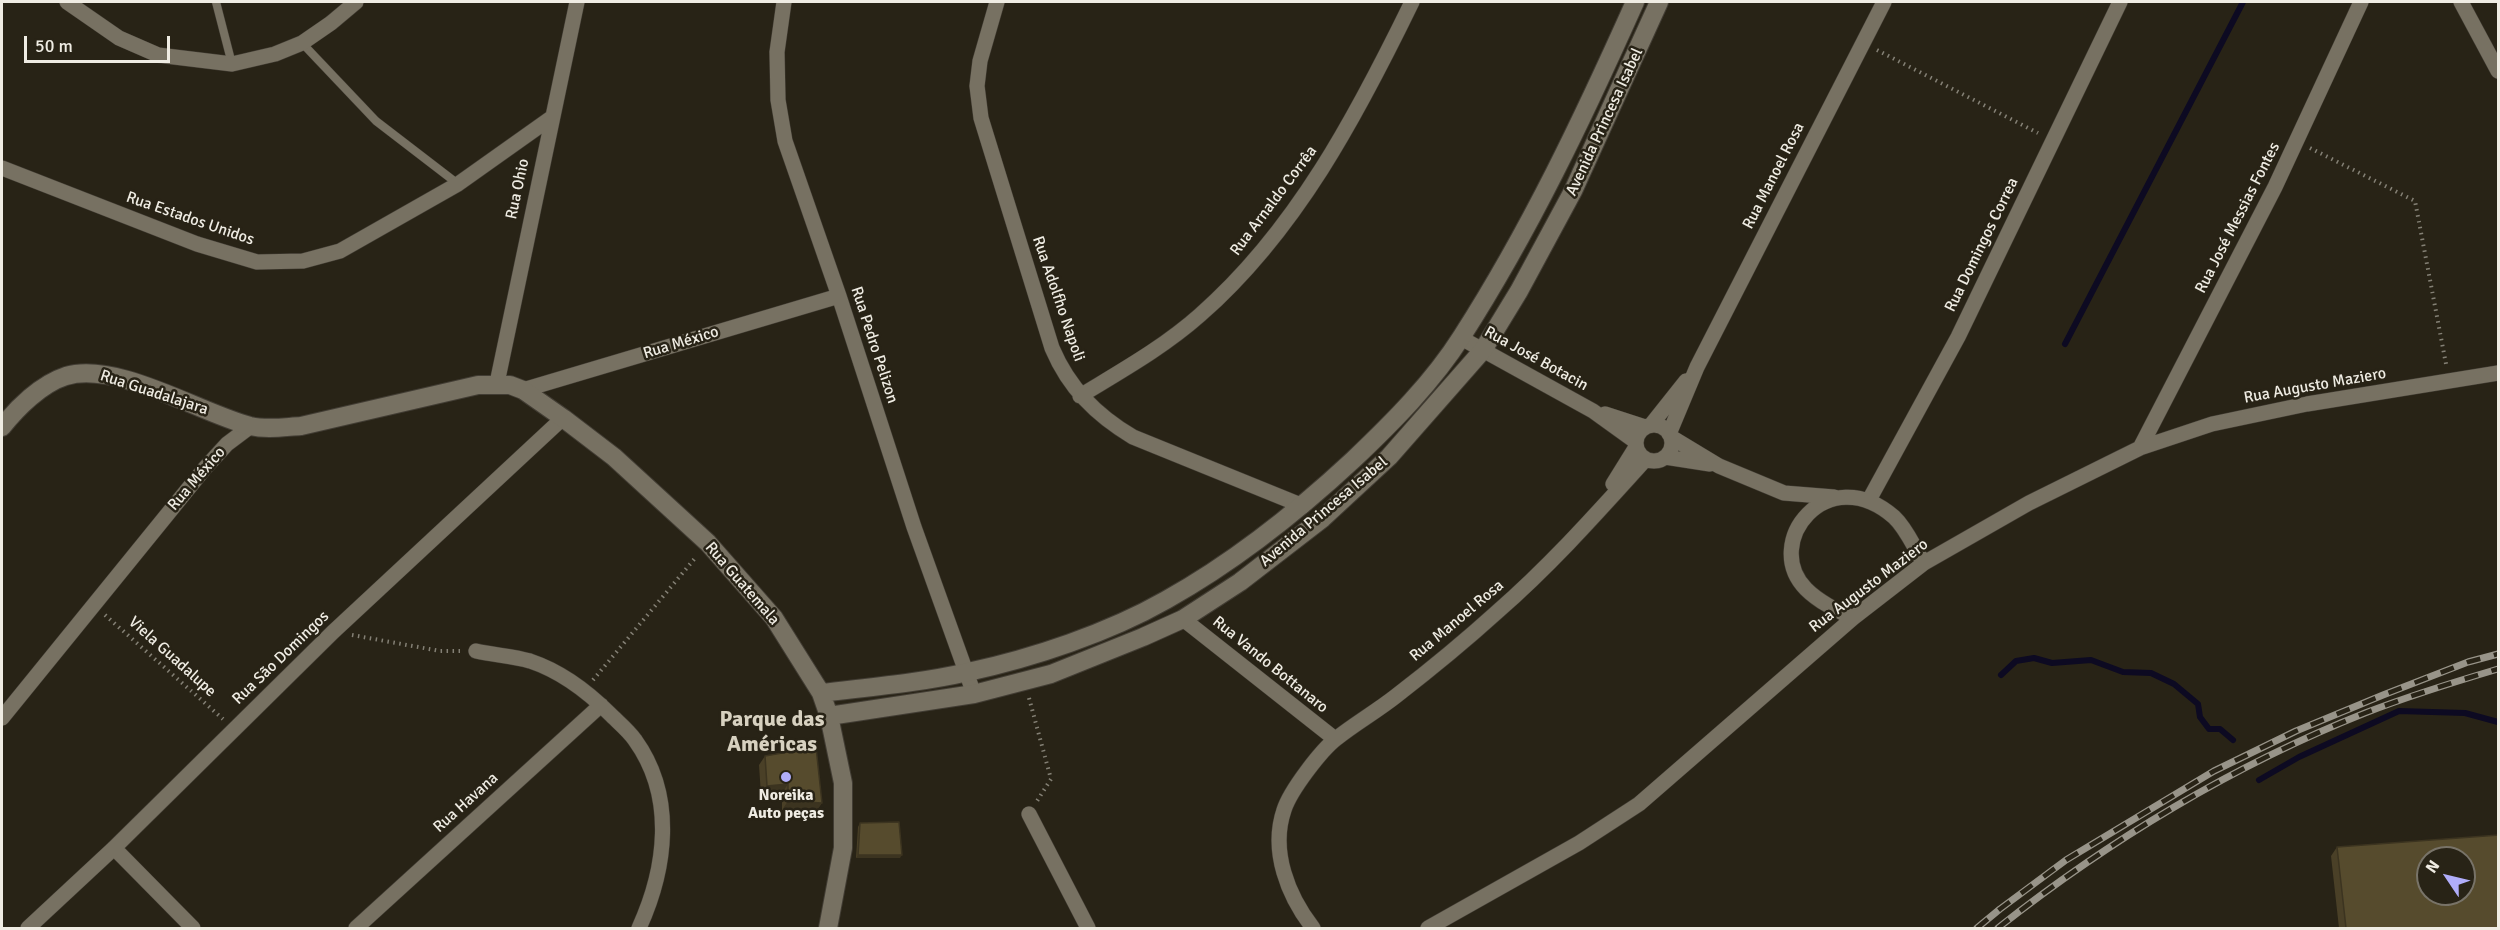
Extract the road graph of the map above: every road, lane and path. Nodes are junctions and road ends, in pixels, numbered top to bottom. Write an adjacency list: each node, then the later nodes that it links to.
1 (67, 2): 16 (street)
2 (216, 2): 16 (lane)
3 (356, 2): 14 (street)
4 (577, 2): 18 (street, Rua Ohio)
5 (784, 2): 23 (street, Rua Pedro Pelizon)
6 (997, 2): 31 (street, Rua Adolfho Napoli)
7 (1412, 2): 31 (street, Rua Arnaldo Corrêa)
8 (1635, 2): 24 (main road, Avenida Princesa Isabel)
9 (1659, 2): 25 (main road, Avenida Princesa Isabel)
10 (1884, 2): 15 (street, Rua Manoel Rosa)
11 (2121, 2): 19 (street, Rua Domingos Correa)
12 (2361, 2): 20 (street, Rua José Messias Fontes)
13 (2461, 2): 17 (street)
14 (302, 43): 16 (street); 22 (lane)
15 (1863, 43): 19 (path); 26 (street, Rua Manoel Rosa)
16 (232, 64)
17 (2499, 71)
18 (551, 118): 22 (street, Rua Estados Unidos); 29 (street, Rua Ohio)
19 (2052, 140): 44 (street, Rua Domingos Correa)
20 (2296, 141): 28 (path); 38 (street, Rua José Messias Fontes)
21 (2, 168): 22 (street, Rua Estados Unidos)
22 (458, 184)
23 (839, 296): 30 (street, Rua México); 54 (street, Rua Pedro Pelizon)
24 (1461, 338): 25 (street, Rua José Botacin); 45 (main road, Avenida Princesa Isabel)
25 (1483, 350): 32 (street, Rua José Botacin); 50 (main road, Avenida Princesa Isabel)
26 (1697, 367): 35 (street, Rua Manoel Rosa); 37 (street, Rua Manoel Rosa)
27 (2499, 373): 28 (street, Rua Augusto Maziero)
28 (2450, 381): 38 (street, Rua Augusto Maziero)
29 (488, 384): 30 (main road, Rua Guatemala); 34 (main road)
30 (523, 390): 33 (main road, Rua Guatemala)
31 (1080, 396): 45 (street, Rua Adolfho Napoli)
32 (1593, 411): 35 (street, Rua José Botacin); 39 (street, Rua José Botacin)
33 (563, 418): 47 (main road, Rua Guatemala); 52 (street, Rua São Domingos)
34 (251, 426): 36 (main road, Rua Guadalajara); 49 (street, Rua México)
35 (1648, 426): 37 (street); 39 (street)
36 (2, 427)
37 (1670, 435): 40 (street); 41 (street)
38 (2140, 448): 48 (street, Rua Augusto Maziero)
39 (1639, 449): 40 (street); 63 (street, Rua Manoel Rosa)
40 (1665, 457): 41 (street)
41 (1719, 466): 42 (street)
42 (1784, 494): 43 (street); 46 (street)
43 (1838, 497): 44 (street); 46 (street)
44 (1869, 500): 48 (street)
45 (1303, 506): 54 (main road, Avenida Princesa Isabel)
46 (1795, 535): 51 (street)
47 (708, 543): 56 (path); 57 (main road, Rua Guatemala)
48 (1924, 563): 51 (street, Rua Augusto Maziero)
49 (94, 604): 61 (street, Rua México); 62 (path, Viela Guadalupe)
50 (1183, 618): 55 (main road, Avenida Princesa Isabel); 63 (street, Rua Vando Bottanaro)
51 (1853, 618): 73 (street, Rua Augusto Maziero)
52 (333, 632): 53 (path); 62 (street, Rua São Domingos)
53 (476, 651): 56 (street)
54 (968, 672): 57 (main road, Avenida Princesa Isabel); 58 (street, Rua Pedro Pelizon)
55 (1024, 681): 58 (main road, Avenida Princesa Isabel); 64 (path)
56 (584, 691): 59 (street)
57 (821, 693): 60 (main road, Rua Guatemala)
58 (974, 694): 60 (main road, Avenida Princesa Isabel)
59 (601, 705): 68 (street, Rua Havana); 69 (street)
60 (829, 716): 70 (main road, Rua Guatemala)
61 (2, 718)
62 (234, 729): 65 (street, Rua São Domingos)
63 (1335, 739): 72 (street)
64 (1029, 814): 71 (street)
65 (114, 848): 66 (street, Rua São Domingos); 67 (street)
66 (28, 928)
67 (193, 928)
68 (356, 928)
69 (639, 928)
70 (828, 928)
71 (1088, 928)
72 (1313, 928)
73 (1428, 928)

